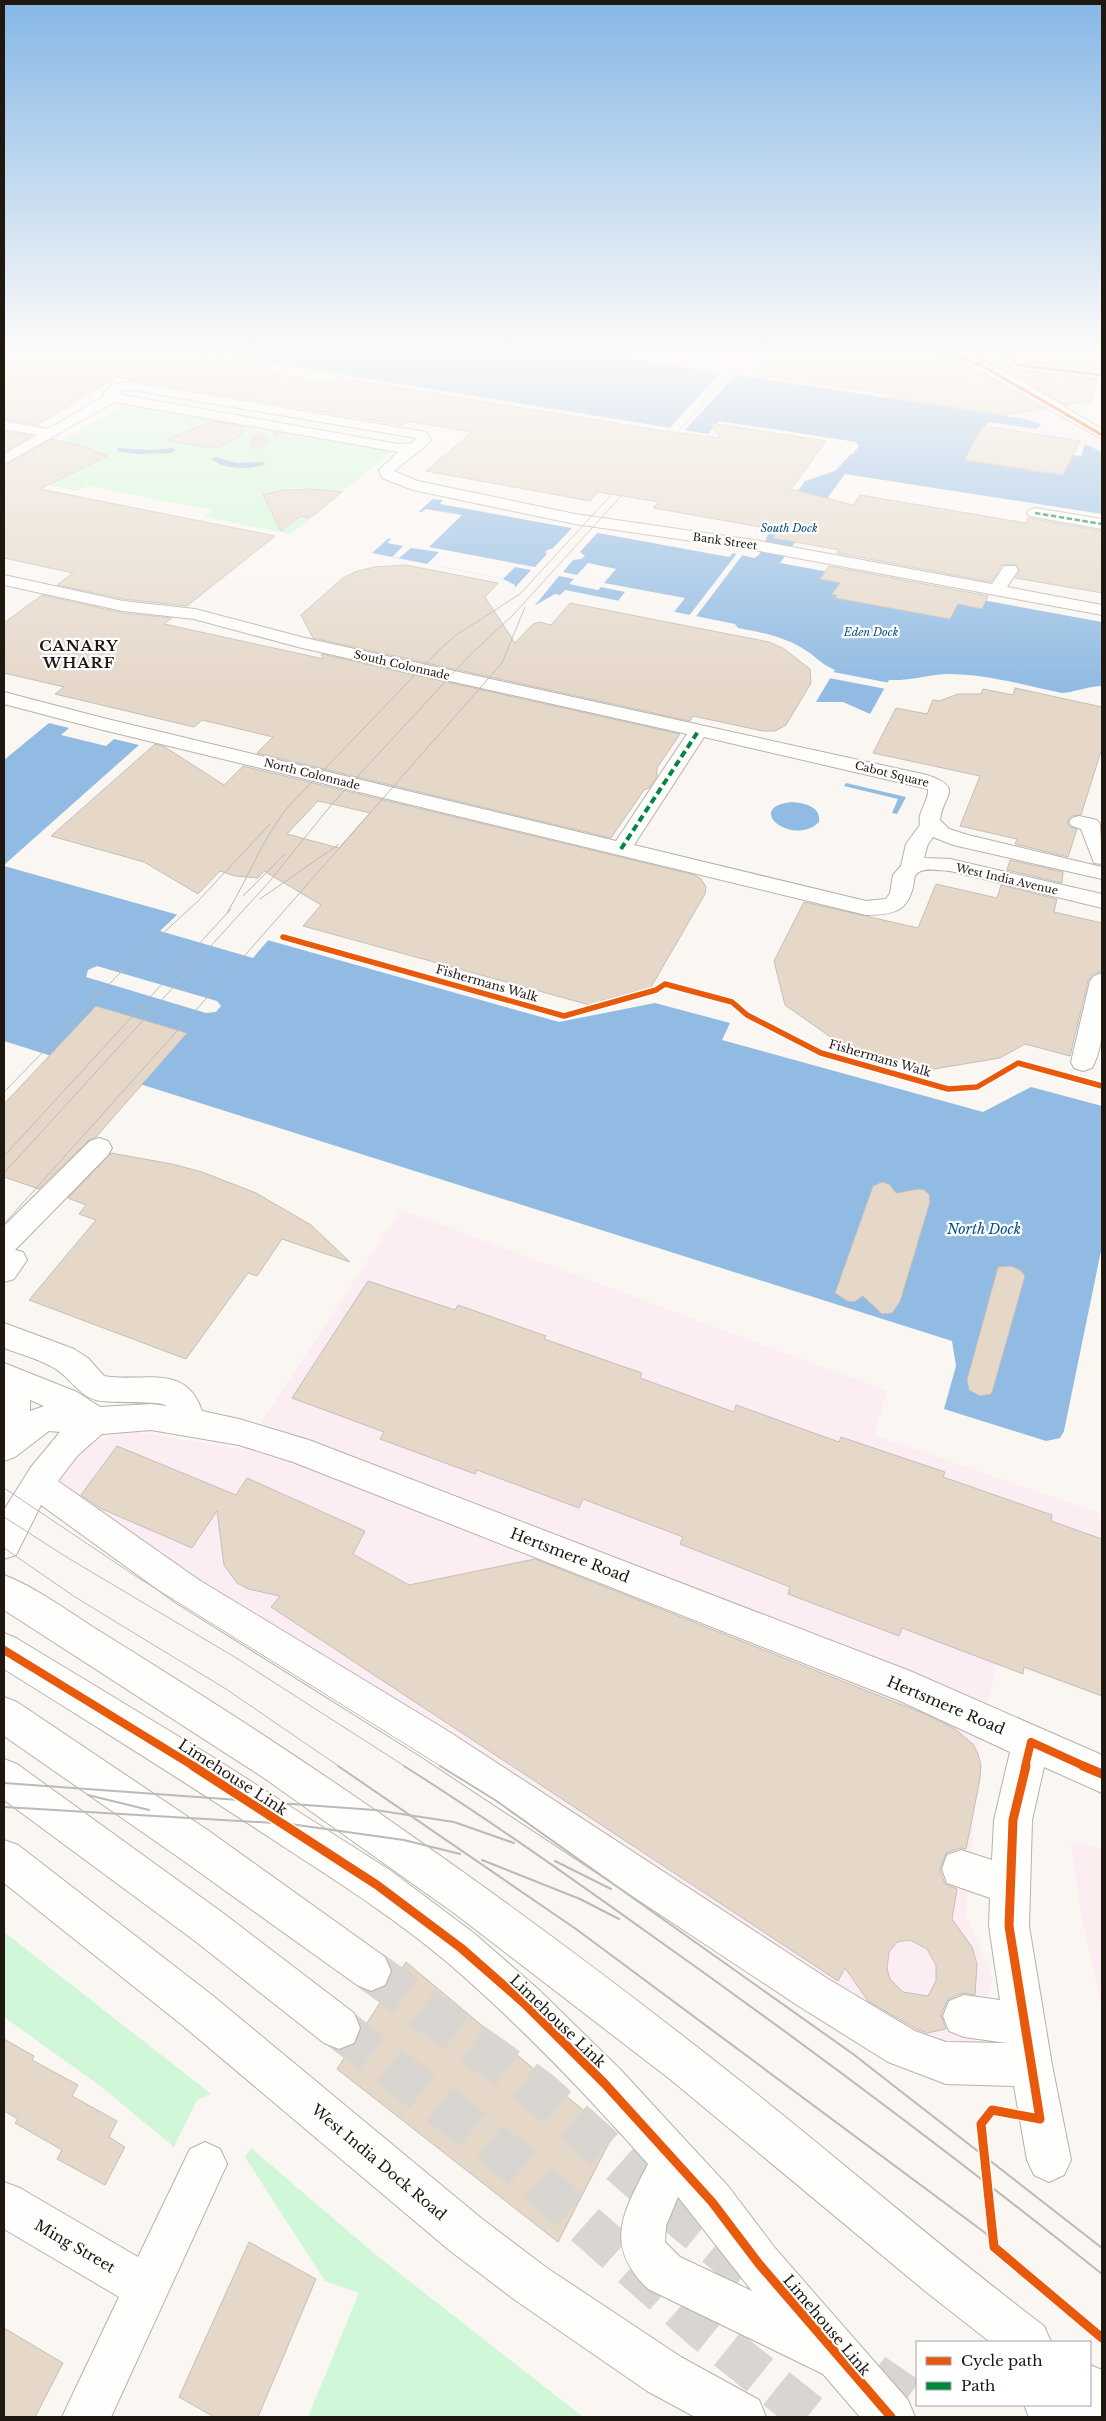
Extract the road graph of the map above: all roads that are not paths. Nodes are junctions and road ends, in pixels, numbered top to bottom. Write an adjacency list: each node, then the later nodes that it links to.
1 (395, 462): 5 (main road, Bank Street)
2 (1035, 513): 4 (main road)
3 (744, 524): 5 (main road)
4 (1102, 524)
5 (731, 542): 8 (main road, Bank Street)
6 (1010, 570): 8 (main road)
7 (4, 580): 10 (main road, South Colonnade)
8 (996, 591): 11 (main road, Bank Street)
9 (164, 592): 10 (main road)
10 (142, 609): 13 (main road, South Colonnade)
11 (1102, 610)
12 (527, 675): 13 (main road)
13 (514, 691): 15 (main road, South Colonnade)
14 (4, 698): 18 (main road, North Colonnade)
15 (699, 730): 17 (main road, Cabot Square); 18 (main road)
16 (1079, 822): 19 (main road)
17 (931, 825): 20 (main road, Cabot Square); 21 (main road)
18 (621, 849): 20 (main road, Cabot Square)
19 (1102, 858)
20 (911, 867): 22 (main road, West India Avenue)
21 (1102, 874)
22 (1102, 901)
23 (1102, 981): 24 (main road)
24 (1082, 1062)
25 (99, 1148): 26 (main road)
26 (7, 1258)
27 (4, 1335): 30 (main road)
28 (7, 1378): 29 (main road); 31 (main road)
29 (95, 1421): 30 (main road, Hertsmere Road); 31 (main road, Hertsmere Road); 32 (main road, Hertsmere Road)
30 (190, 1422): 37 (main road, Hertsmere Road)
31 (6, 1445)
32 (37, 1484): 33 (main road, Hertsmere Road); 47 (main road)
33 (4, 1544)
34 (4, 1592): 53 (main road)
35 (4, 1650): 48 (main road, Limehouse Link)
36 (4, 1715): 43 (main road)
37 (1031, 1742): 38 (main road, Hertsmere Road); 42 (main road)
38 (1102, 1774)
39 (4, 1777): 46 (main road)
40 (962, 1869): 42 (main road)
41 (14, 1871): 61 (main road, West India Dock Road)
42 (1011, 1885): 45 (main road)
43 (371, 1971)
44 (964, 2016): 45 (main road)
45 (1024, 2024): 47 (main road)
46 (338, 2028)
47 (1031, 2065): 49 (main road)
48 (674, 2160): 56 (main road, Limehouse Link); 56 (main road)
49 (1049, 2160)
50 (205, 2164): 52 (main road)
51 (4, 2204): 52 (main road, Ming Street)
52 (147, 2288): 60 (main road)
53 (959, 2290): 54 (main road); 55 (main road)
54 (995, 2341)
55 (1027, 2341)
56 (841, 2361): 62 (main road, Limehouse Link)
57 (1091, 2390): 58 (main road)
58 (1102, 2400)
59 (1049, 2406): 63 (main road)
60 (86, 2417)
61 (742, 2417)
62 (891, 2417)
63 (1061, 2417)

